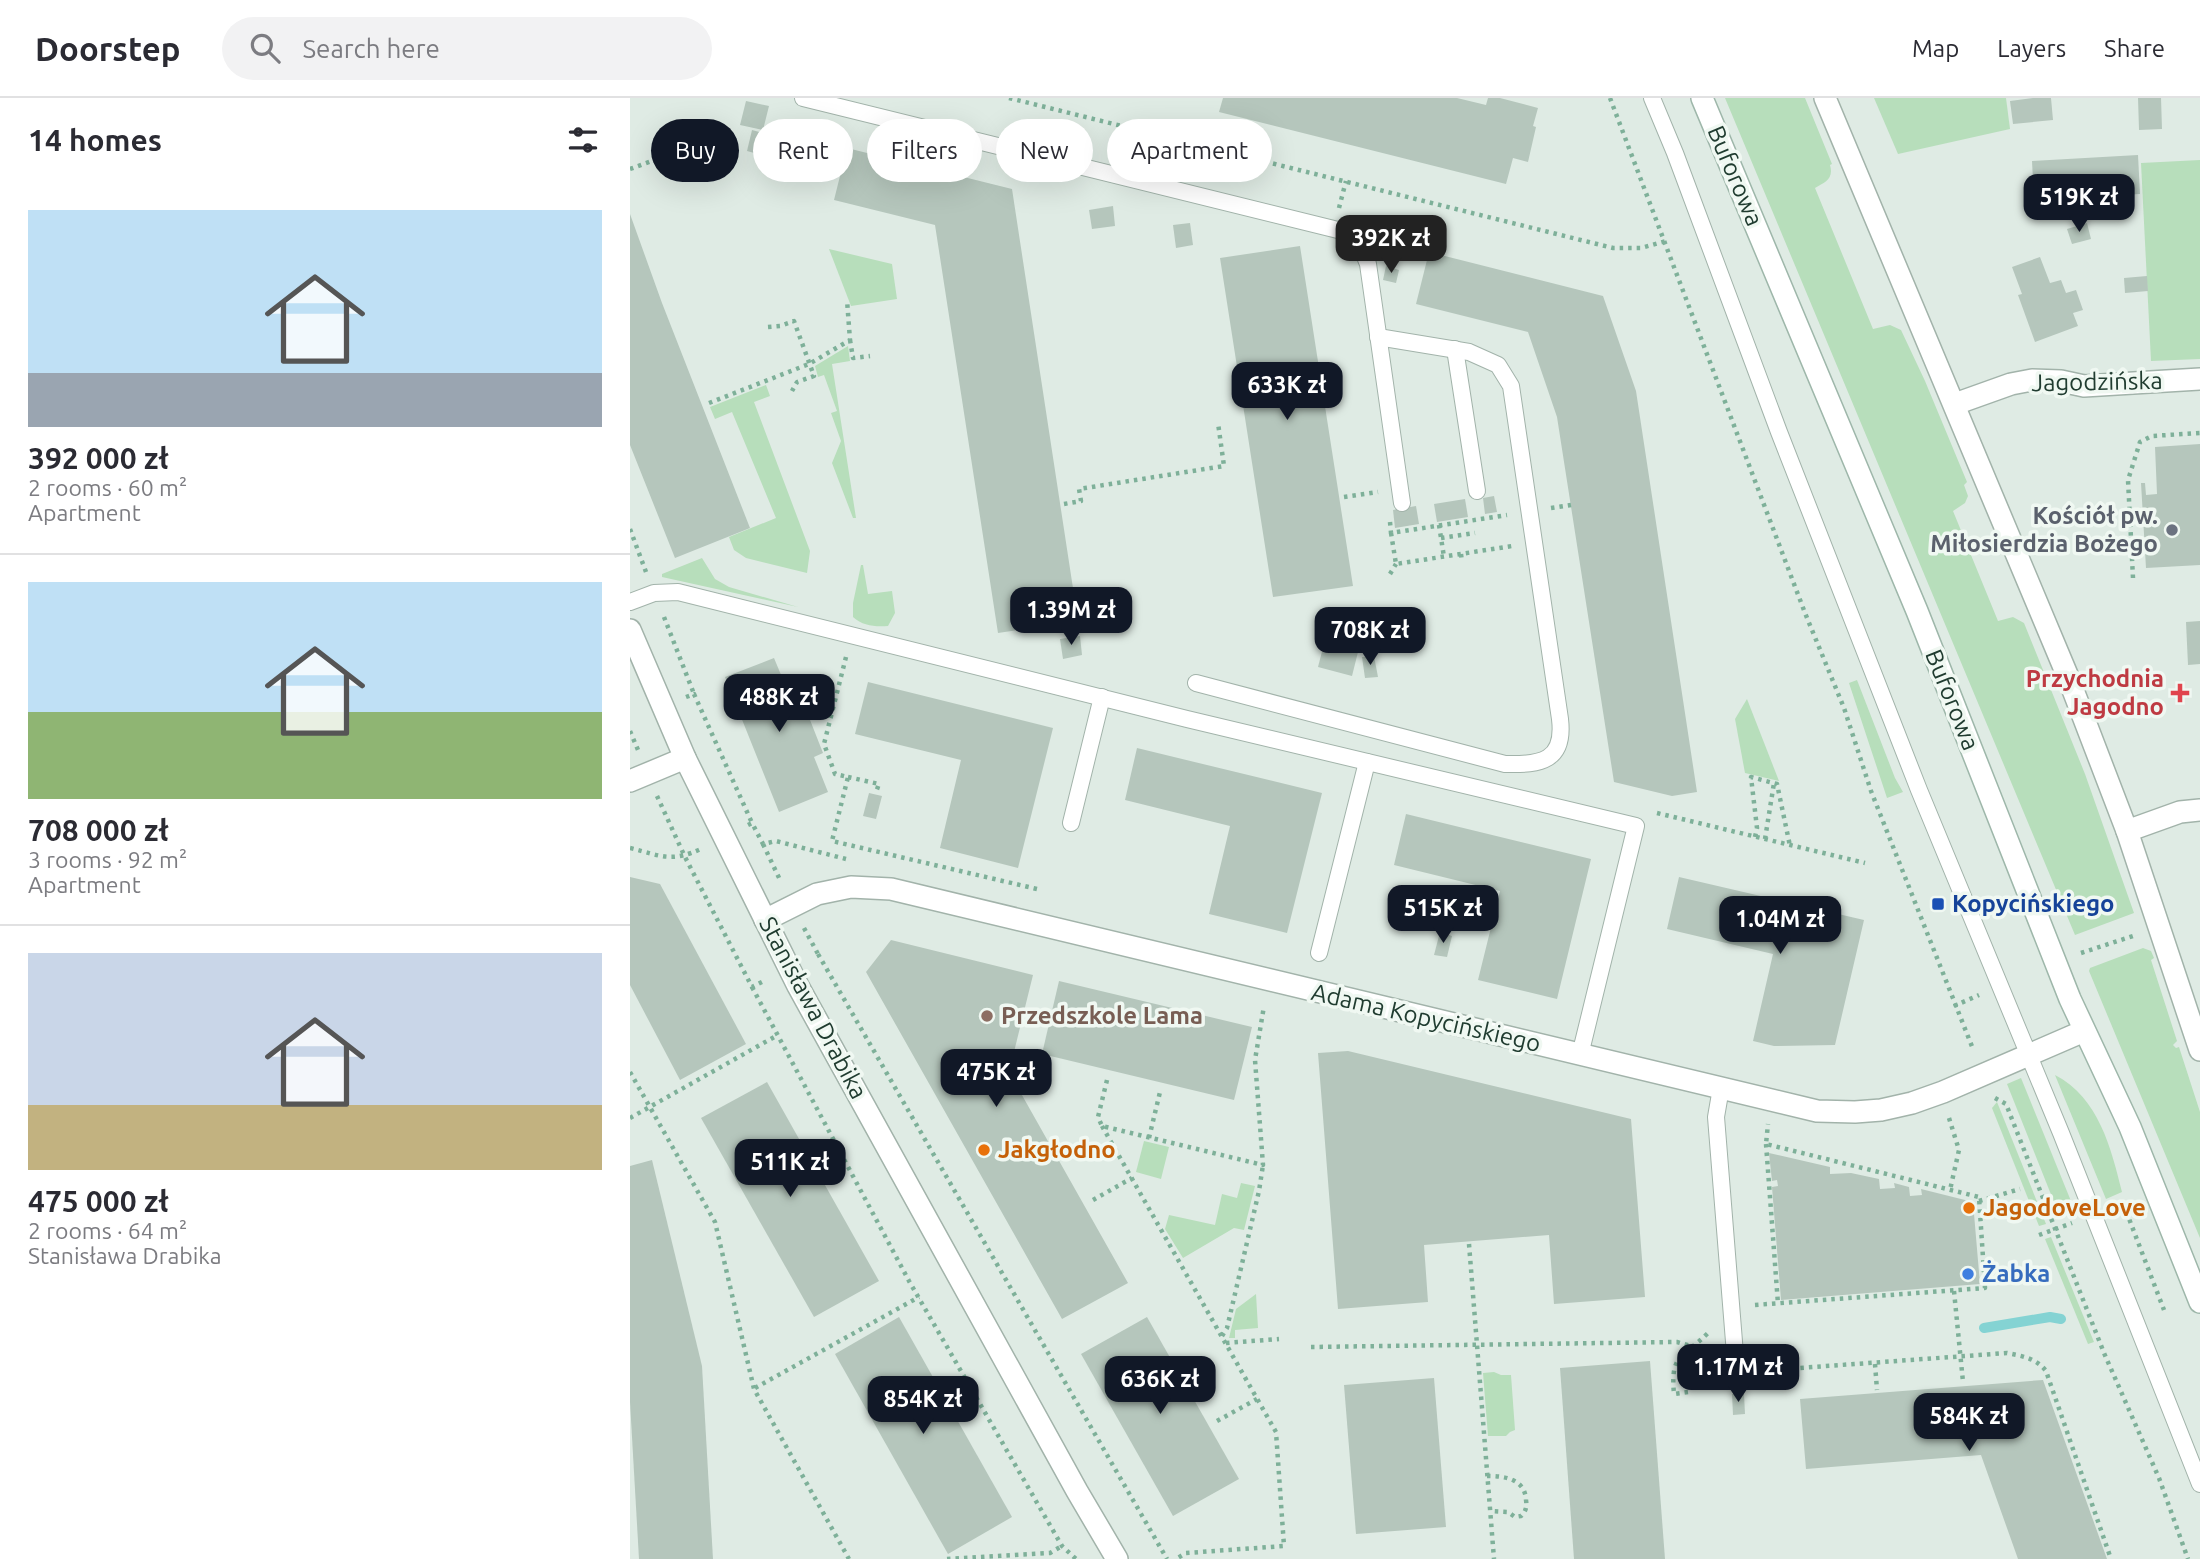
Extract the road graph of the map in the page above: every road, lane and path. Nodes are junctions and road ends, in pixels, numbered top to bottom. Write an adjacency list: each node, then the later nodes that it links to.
1 (803, 98): 12 (lane)
2 (1009, 98): 9 (path)
3 (1610, 98): 9 (path)
4 (1652, 98): 73 (lane)
5 (1702, 98): 68 (street, Buforowa)
6 (1825, 98): 20 (street)
7 (651, 161): 8 (path)
8 (630, 169)
9 (1666, 241): 71 (path)
10 (847, 300): 13 (path)
11 (768, 327): 16 (path)
12 (1378, 337): 14 (lane); 24 (lane)
13 (850, 340): 15 (path); 16 (path)
14 (1455, 349): 23 (lane); 28 (lane)
15 (870, 356)
16 (809, 364): 18 (path); 19 (path)
17 (2200, 379): 20 (street, Jagodzińska)
18 (792, 391)
19 (709, 403)
20 (1955, 404): 54 (street)
21 (1218, 424): 26 (path)
22 (2200, 433): 39 (path)
23 (1477, 491)
24 (1395, 494): 25 (path); 30 (path)
25 (1344, 497)
26 (1064, 504)
27 (1571, 505): 28 (path)
28 (1529, 512): 29 (path); 33 (lane)
29 (1439, 525): 30 (path); 32 (path)
30 (1391, 533): 37 (path)
31 (1475, 533): 32 (path)
32 (1441, 538): 35 (path)
33 (1534, 543): 34 (path); 43 (lane)
34 (1461, 554): 35 (path); 36 (path)
35 (1444, 557): 37 (path)
36 (1462, 562)
37 (1396, 564): 38 (path)
38 (1390, 574)
39 (2133, 578)
40 (630, 602): 42 (lane)
41 (630, 630): 45 (street, Stanisława Drabika)
42 (851, 634): 44 (lane); 48 (path)
43 (1196, 683)
44 (1102, 697): 46 (lane); 53 (lane)
45 (685, 758): 47 (street); 61 (street, Stanisława Drabika)
46 (1367, 762): 63 (lane); 72 (lane)
47 (638, 777): 58 (path)
48 (848, 777): 50 (path); 60 (path)
49 (1774, 783): 55 (path); 56 (path); 57 (path)
50 (876, 792)
51 (2200, 810): 54 (street)
52 (1651, 811): 55 (path)
53 (1071, 823)
54 (2127, 831): 62 (street)
55 (1755, 837): 56 (path)
56 (1765, 839): 57 (path)
57 (1790, 846): 59 (path)
58 (685, 857)
59 (1865, 863)
60 (1037, 889)
61 (765, 920): 72 (street, Adama Kopycińskiego); 123 (street, Stanisława Drabika)
62 (2159, 927): 64 (path); 70 (street)
63 (1319, 953)
64 (2079, 953)
65 (818, 954): 124 (path)
66 (752, 987): 69 (path)
67 (1265, 1002): 86 (path)
68 (2084, 1031): 73 (street, Adama Kopycińskiego); 96 (street, Buforowa)
69 (776, 1036): 79 (path); 95 (path)
70 (2200, 1050)
71 (1975, 1054)
72 (1580, 1055): 76 (street, Adama Kopycińskiego)
73 (2029, 1055): 76 (street, Adama Kopycińskiego); 117 (lane)
74 (630, 1072): 79 (path)
75 (1107, 1080): 83 (path)
76 (1721, 1088): 98 (lane)
77 (1160, 1092): 84 (path)
78 (1990, 1095): 128 (path)
79 (649, 1107): 81 (path); 111 (path)
80 (1948, 1113): 89 (path)
81 (630, 1118)
82 (1768, 1123): 85 (path)
83 (1102, 1126): 84 (path); 87 (path)
84 (1149, 1138): 86 (path)
85 (1766, 1144): 89 (path); 97 (path)
86 (1264, 1166): 100 (path)
87 (1132, 1178): 90 (path); 100 (path)
88 (2020, 1189): 91 (path)
89 (1950, 1190): 91 (path)
90 (1093, 1200)
91 (1979, 1201): 94 (path)
92 (2123, 1203): 99 (path)
93 (1469, 1244): 103 (path)
94 (1954, 1291): 97 (path); 107 (path)
95 (919, 1297): 111 (path); 119 (path)
96 (2200, 1302)
97 (1778, 1304): 98 (path)
98 (1731, 1306): 105 (path); 106 (lane)
99 (2164, 1310)
100 (1221, 1337): 102 (path)
101 (1279, 1339): 102 (path)
102 (1226, 1343): 114 (path)
103 (1477, 1345): 104 (path); 105 (path); 116 (path)
104 (1311, 1347)
105 (1691, 1347): 113 (path)
106 (1735, 1354)
107 (1961, 1357): 108 (path); 110 (path); 127 (path)
108 (1875, 1364): 109 (path); 112 (path)
109 (1758, 1371)
110 (1963, 1382)
111 (754, 1389): 120 (path)
112 (1877, 1390)
113 (1688, 1392)
114 (1257, 1399): 115 (path); 125 (path)
115 (1217, 1421)
116 (1487, 1476): 118 (path); 118 (path)
117 (2200, 1483)
118 (1490, 1511): 126 (path)
119 (1062, 1546): 121 (path); 122 (path)
120 (849, 1559)
121 (947, 1559)
122 (1076, 1559)
123 (1117, 1559)
124 (1167, 1559)
125 (1176, 1559)
126 (1494, 1559)
127 (2111, 1559)
128 (2188, 1559)

